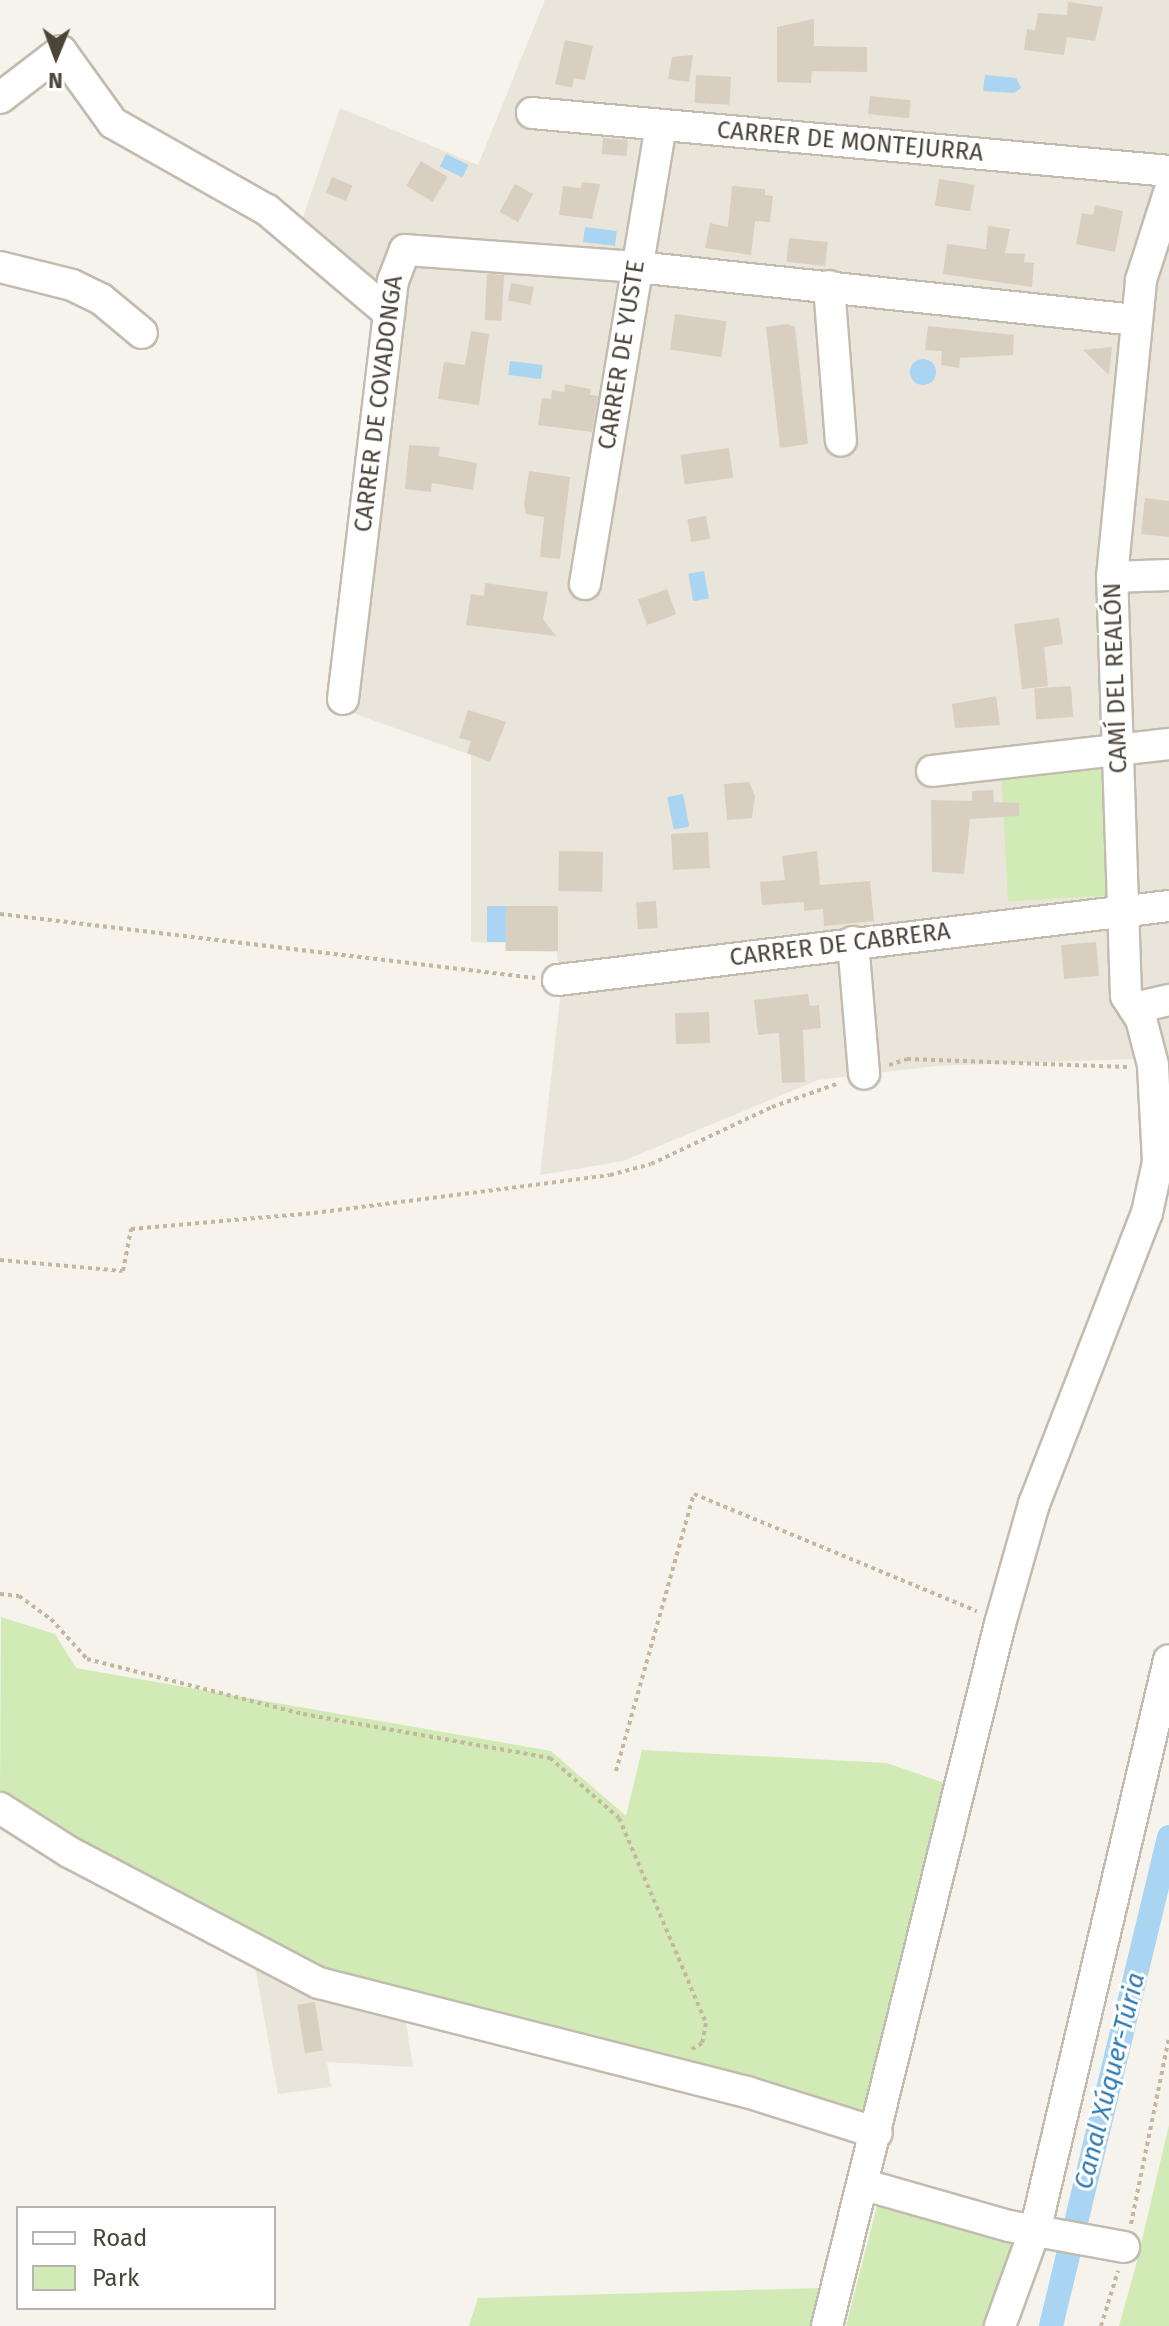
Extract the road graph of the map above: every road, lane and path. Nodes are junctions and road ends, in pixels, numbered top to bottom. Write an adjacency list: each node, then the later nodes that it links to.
1 (0, 98): 10 (street)
2 (532, 113): 3 (street, CARRER DE MONTEJURRA)
3 (661, 126): 4 (street, CARRER DE MONTEJURRA); 7 (street, CARRER DE YUSTE)
4 (1169, 171)
5 (1169, 193): 8 (street, CAMÍ DEL REALÓN)
6 (0, 267): 12 (street)
7 (637, 267): 9 (street, CARRER DE COVADONGA); 10 (street, CARRER DE COVADONGA); 16 (street, CARRER DE YUSTE)
8 (1155, 282): 11 (street, CAMÍ DEL REALÓN)
9 (829, 286): 11 (street, CARRER DE COVADONGA); 13 (street)
10 (389, 313): 17 (street, CARRER DE COVADONGA)
11 (1135, 320): 15 (street, CAMÍ DEL REALÓN)
12 (142, 333)
13 (841, 441)
14 (1169, 575): 15 (street)
15 (1112, 577): 19 (street, CAMÍ DEL REALÓN)
16 (585, 584)
17 (343, 699)
18 (1169, 744): 19 (street)
19 (1119, 750): 20 (street); 22 (street, CAMÍ DEL REALÓN)
20 (932, 771)
21 (1169, 906): 22 (street, CARRER DE CABRERA)
22 (1123, 913): 24 (street, CARRER DE CABRERA); 27 (street, CAMÍ DEL REALÓN)
23 (0, 914): 25 (path)
24 (853, 942): 25 (street, CARRER DE CABRERA); 29 (street)
25 (558, 980)
26 (1169, 1000): 27 (street)
27 (1134, 1008): 28 (street, CAMÍ DEL REALÓN)
28 (1153, 1065): 29 (path); 32 (street, CAMÍ DEL REALÓN)
29 (864, 1074): 30 (path)
30 (0, 1260)
31 (0, 1594): 37 (path)
32 (1000, 1624): 34 (path); 38 (street, CAMÍ DEL REALÓN)
33 (1169, 1660): 40 (street)
34 (616, 1771)
35 (0, 1808): 38 (street)
36 (1169, 2038): 41 (path)
37 (686, 2053)
38 (877, 2133): 39 (street, CAMÍ DEL REALÓN)
39 (865, 2185): 40 (street); 42 (street, CAMÍ DEL REALÓN)
40 (1036, 2227): 41 (street); 43 (street)
41 (1123, 2247): 44 (path)
42 (827, 2326)
43 (1000, 2326)
44 (1101, 2326)

